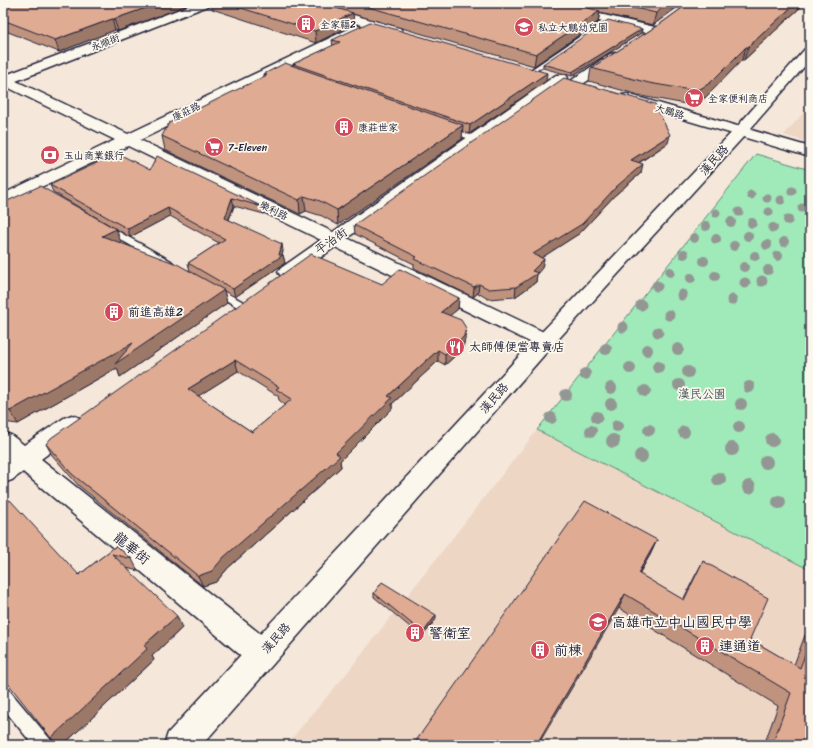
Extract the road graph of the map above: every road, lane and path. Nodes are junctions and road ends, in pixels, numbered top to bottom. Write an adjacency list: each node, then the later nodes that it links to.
1 (206, 3): 17 (street, 永順街)
2 (299, 3): 6 (street)
3 (543, 3): 4 (street)
4 (607, 20): 7 (street); 14 (lane)
5 (668, 22): 7 (street)
6 (370, 23): 8 (street); 13 (street, 康莊路)
7 (655, 31): 9 (street)
8 (407, 34)
9 (642, 40)
10 (629, 48): 16 (street, 平治街)
11 (810, 52): 21 (street, 漢民路)
12 (519, 66): 14 (street)
13 (276, 68): 15 (lane); 23 (street, 康莊路)
14 (534, 70): 16 (street)
15 (290, 74)
16 (569, 80): 18 (street); 22 (street, 平治街)
17 (4, 81): 23 (street, 樂利路)
18 (591, 87)
19 (614, 94): 21 (street, 大鵬路)
20 (438, 126): 22 (lane)
21 (740, 132): 24 (street, 大鵬路); 33 (street, 漢民路)
22 (476, 139): 27 (street, 平治街)
23 (127, 140): 25 (street, 康莊路); 27 (street, 樂利路)
24 (810, 152)
25 (3, 200)
26 (96, 221): 28 (lane)
27 (334, 239): 29 (street, 平治街); 33 (street, 樂利路)
28 (179, 269)
29 (272, 283)
30 (206, 285): 31 (lane)
31 (247, 300): 32 (street)
32 (222, 318)
33 (546, 341): 37 (street, 漢民路)
34 (87, 414): 36 (street)
35 (3, 442): 36 (street, 龍華街)
36 (13, 466): 37 (street, 龍華街)
37 (262, 654): 40 (street, 漢民路)
38 (3, 696): 39 (lane)
39 (44, 745)
40 (180, 745)

